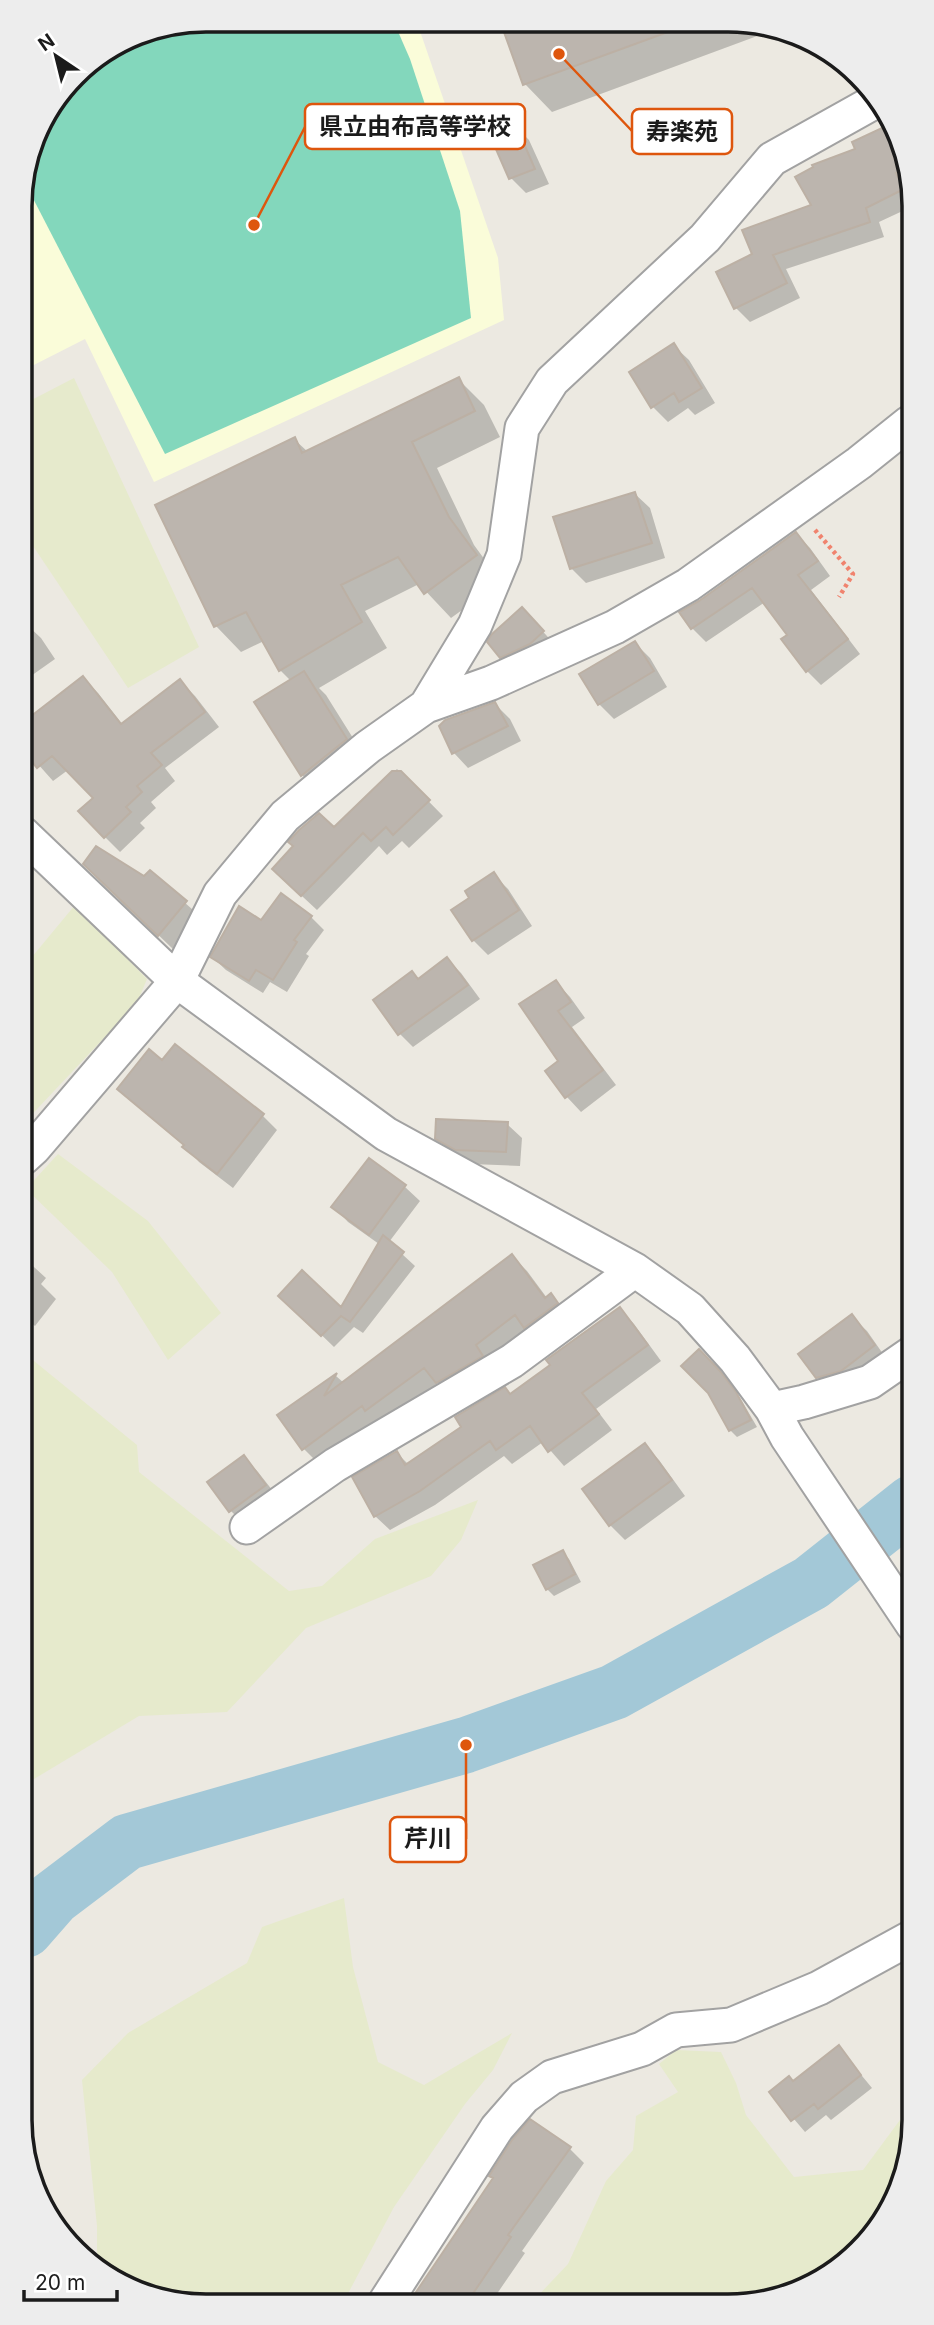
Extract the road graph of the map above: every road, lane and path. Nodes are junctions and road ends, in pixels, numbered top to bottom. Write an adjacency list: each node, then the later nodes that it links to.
1 (870, 105): 5 (street)
2 (902, 427): 3 (street)
3 (796, 508): 4 (path); 5 (street)
4 (839, 597)
5 (426, 706): 7 (street)
6 (32, 843): 7 (street)
7 (177, 981): 8 (street); 9 (street)
8 (32, 1150)
9 (635, 1270): 11 (street); 12 (street)
10 (902, 1360): 11 (street)
11 (772, 1409): 13 (street)
12 (247, 1527)
13 (902, 1609)
14 (902, 1943): 15 (street)
15 (391, 2294)

